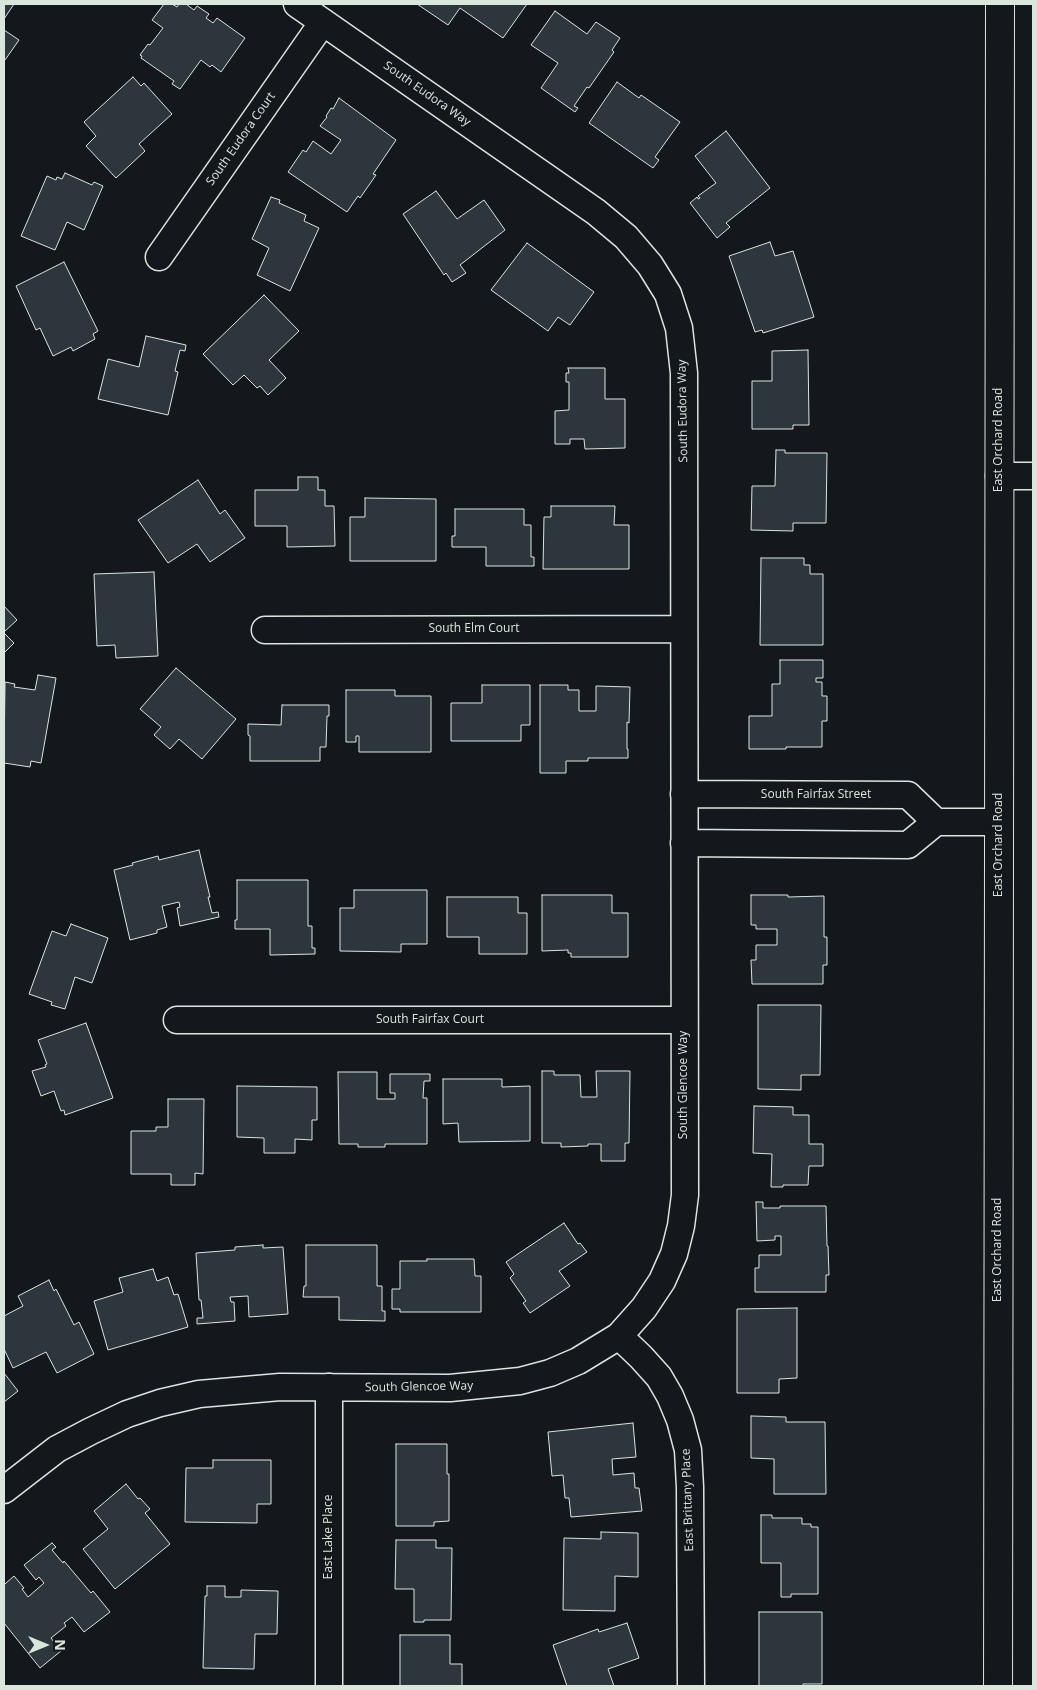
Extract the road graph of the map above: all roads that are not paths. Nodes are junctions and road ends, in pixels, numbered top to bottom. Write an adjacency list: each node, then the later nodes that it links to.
1 (297, 4): 3 (street, South Eudora Way)
2 (1000, 4): 5 (street, East Orchard Road)
3 (322, 22): 4 (street, South Eudora Court); 7 (street, South Eudora Way)
4 (159, 257)
5 (999, 476): 6 (street); 11 (street, East Orchard Road)
6 (1033, 476)
7 (684, 629): 8 (street, South Elm Court); 9 (street, South Eudora Way)
8 (265, 630)
9 (684, 794): 10 (street, South Fairfax Street); 12 (street, South Glencoe Way)
10 (936, 822): 11 (street); 12 (street)
11 (999, 822): 20 (street, East Orchard Road)
12 (684, 843): 14 (street, South Glencoe Way)
13 (177, 1020): 14 (street, South Fairfax Court)
14 (684, 1020): 15 (street, South Glencoe Way)
15 (619, 1336): 16 (street, South Glencoe Way); 19 (street, East Brittany Place)
16 (329, 1387): 17 (street, South Glencoe Way); 18 (street, East Lake Place)
17 (4, 1490)
18 (329, 1686)
19 (691, 1686)
20 (998, 1686)

